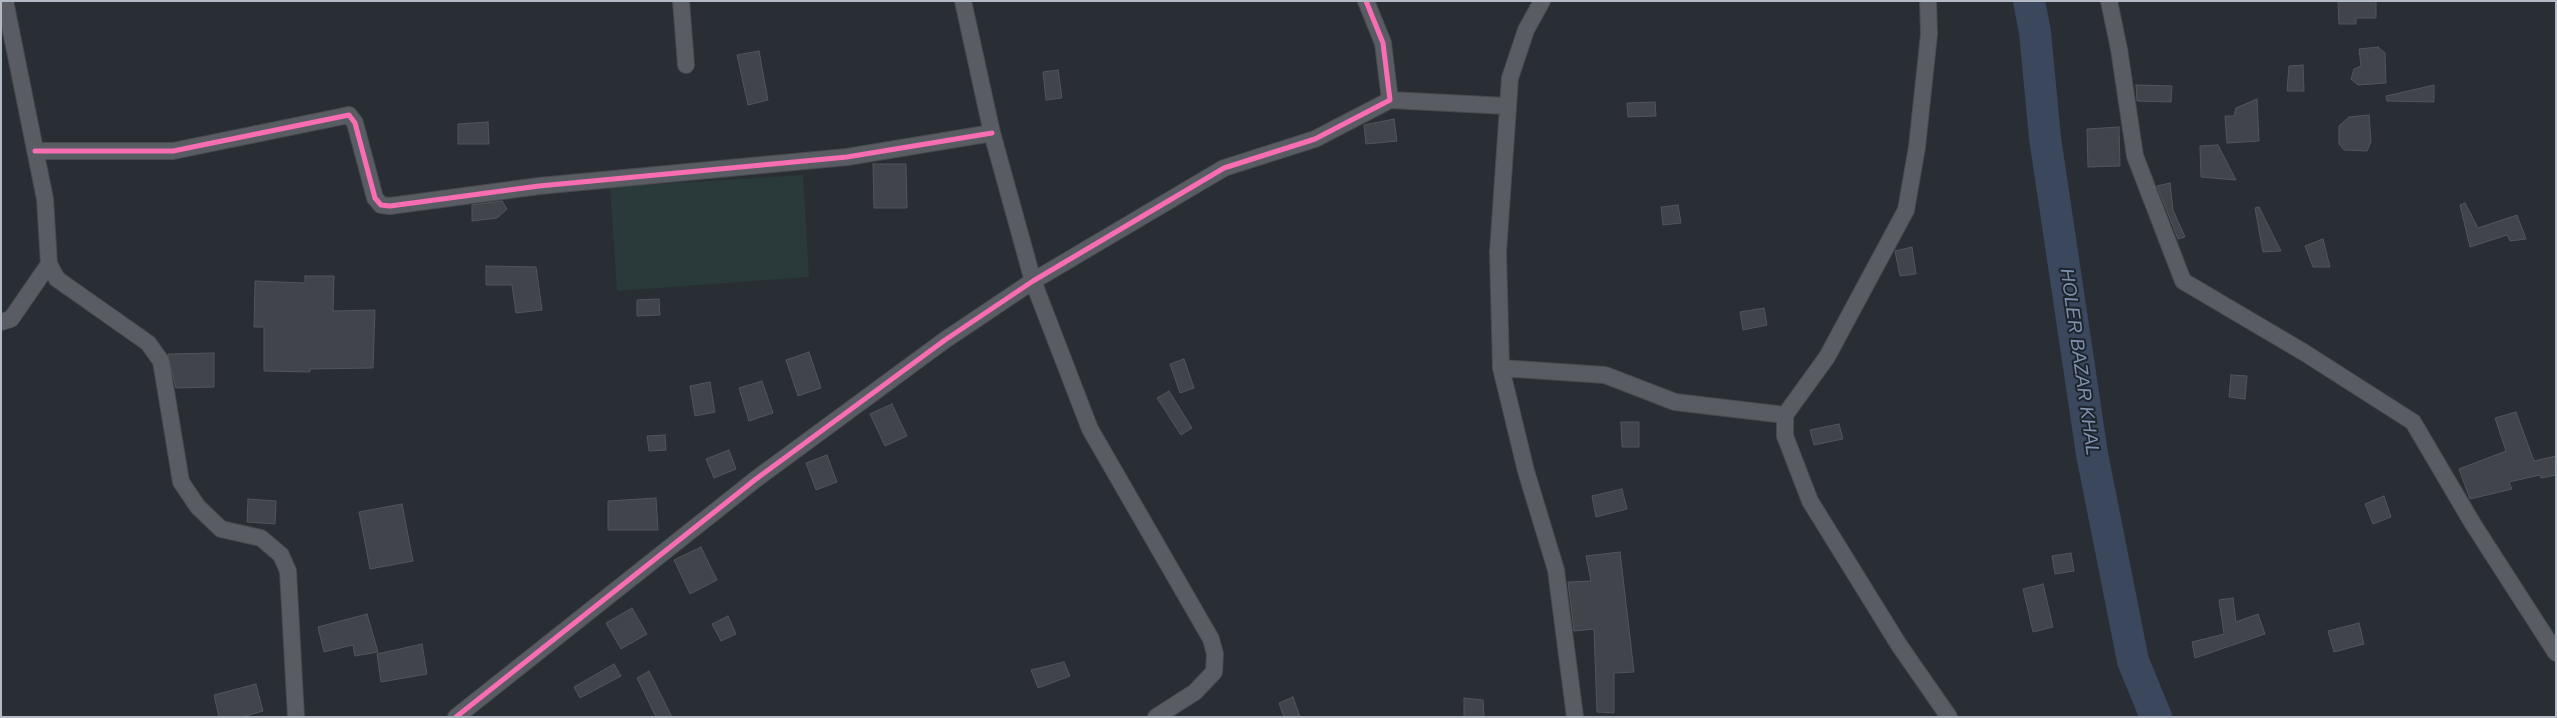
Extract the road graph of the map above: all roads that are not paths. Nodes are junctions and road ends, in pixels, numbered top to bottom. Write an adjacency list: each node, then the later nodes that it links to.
1 (5, 1): 12 (street)
2 (681, 1): 8 (street)
3 (963, 1): 11 (street)
4 (1366, 1): 9 (street)
5 (1542, 1): 10 (street)
6 (1928, 1): 17 (street)
7 (2109, 1): 18 (street)
8 (686, 65)
9 (1390, 100): 10 (street); 14 (street)
10 (1508, 106): 16 (street)
11 (992, 133): 12 (street); 14 (street)
12 (35, 151): 13 (street)
13 (49, 264): 15 (street); 19 (street)
14 (1032, 281): 20 (street); 21 (street)
15 (1, 322)
16 (1501, 368): 17 (street); 22 (street)
17 (1785, 415): 23 (street)
18 (2556, 653)
19 (296, 717)
20 (456, 717)
21 (1156, 717)
22 (1575, 717)
23 (1949, 717)

